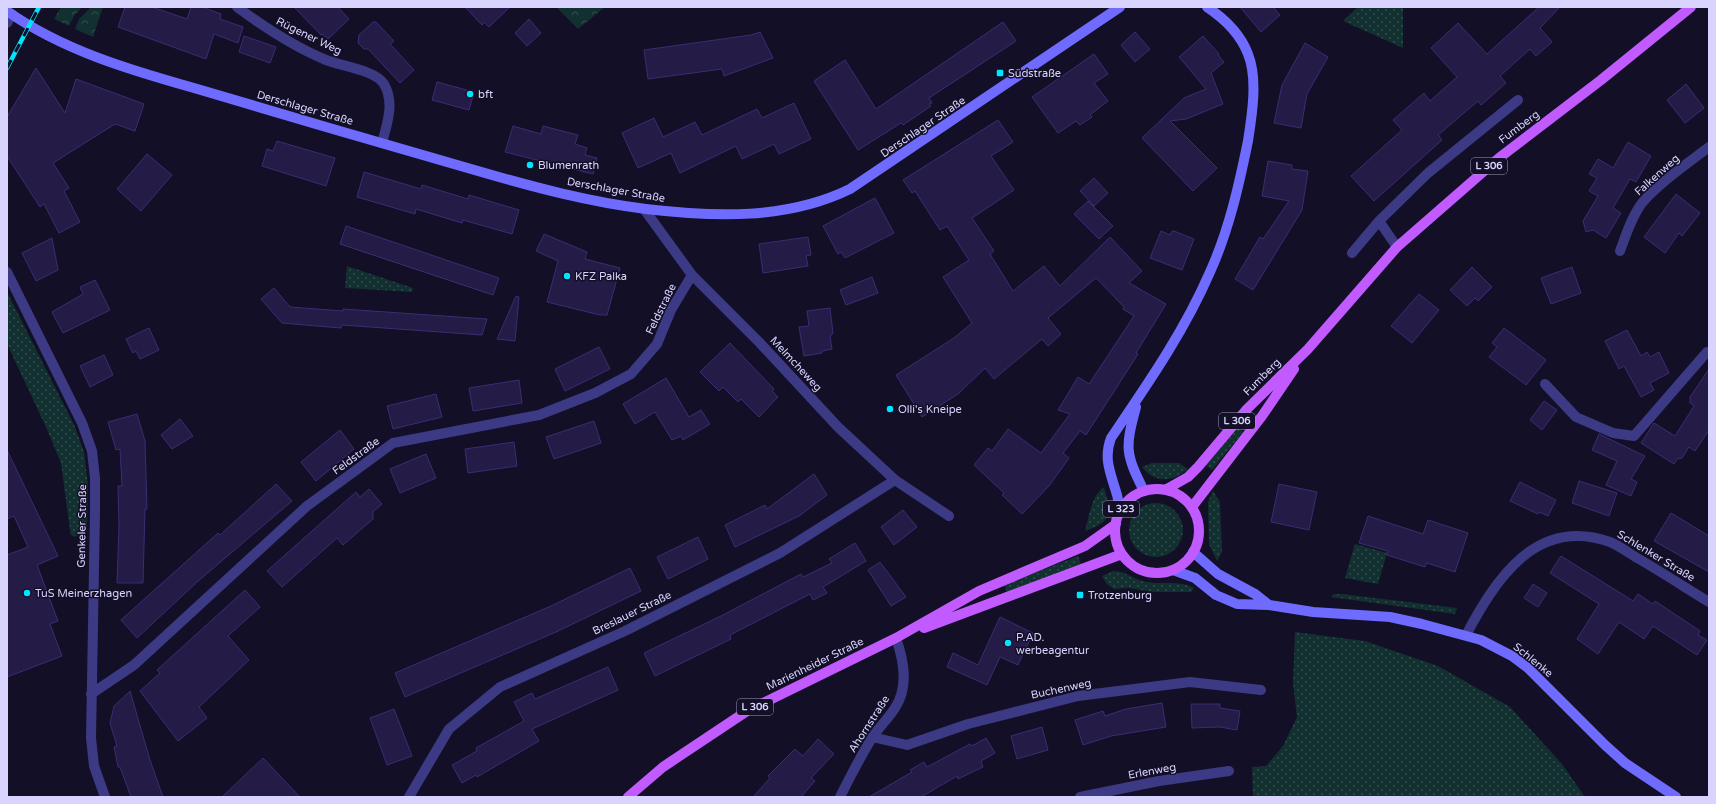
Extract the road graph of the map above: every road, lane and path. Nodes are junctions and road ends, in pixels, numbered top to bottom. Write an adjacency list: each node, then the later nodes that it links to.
1 (236, 7): 7 (street, Rügener Weg)
2 (1120, 7): 9 (main road, Derschlager Straße)
3 (1207, 7): 19 (main road, L 323)
4 (1691, 7): 11 (main road, Fumberg / L 306)
5 (9, 16): 7 (main road, Derschlager Straße)
6 (1518, 100): 10 (street)
7 (382, 143): 9 (main road, Derschlager Straße)
8 (1709, 147): 12 (street, Falkenweg)
9 (644, 209): 15 (street, Melmcheweg)
10 (1379, 221): 11 (street); 13 (street)
11 (1397, 247): 16 (main road, Fumberg / L 306)
12 (1620, 250)
13 (1352, 253)
14 (7, 272): 35 (street, Genkeler Straße)
15 (692, 276): 20 (street, Melmcheweg); 35 (street, Feldstraße)
16 (1308, 349): 21 (main road, Fumberg / L 306); 23 (main road, Fumberg / L 306)
17 (1707, 352): 18 (street)
18 (1545, 384)
19 (1138, 399): 22 (main road, L 323); 24 (main road, L 323)
20 (895, 480): 25 (street, Melmcheweg); 39 (street, Breslauer Straße)
21 (1165, 490): 22 (main road, L 323); 23 (main road, L 323)
22 (1144, 491): 24 (main road, L 323)
23 (1192, 507): 27 (main road)
24 (1119, 514): 26 (main road, L 323)
25 (949, 516)
26 (1116, 524): 28 (main road, L 323); 33 (main road, Marienheider Straße / L 306)
27 (1194, 552): 29 (main road); 31 (main road, Schlenke)
28 (1122, 554): 29 (main road); 33 (main road, Marienheider Straße / L 306)
29 (1173, 570): 31 (main road, Schlenke)
30 (1709, 602): 32 (street, Schlenker Straße)
31 (1268, 605): 32 (main road, Schlenke)
32 (1466, 635): 43 (main road, Schlenke)
33 (896, 638): 36 (street, Ahornstraße); 40 (main road, Marienheider Straße / L 306)
34 (1261, 690): 36 (street, Buchenweg)
35 (91, 694): 38 (street, Genkeler Straße)
36 (872, 737): 41 (street, Ahornstraße)
37 (1229, 770): 42 (street, Erlenweg)
38 (105, 797)
39 (409, 797)
40 (628, 797)
41 (840, 797)
42 (1080, 797)
43 (1676, 797)

